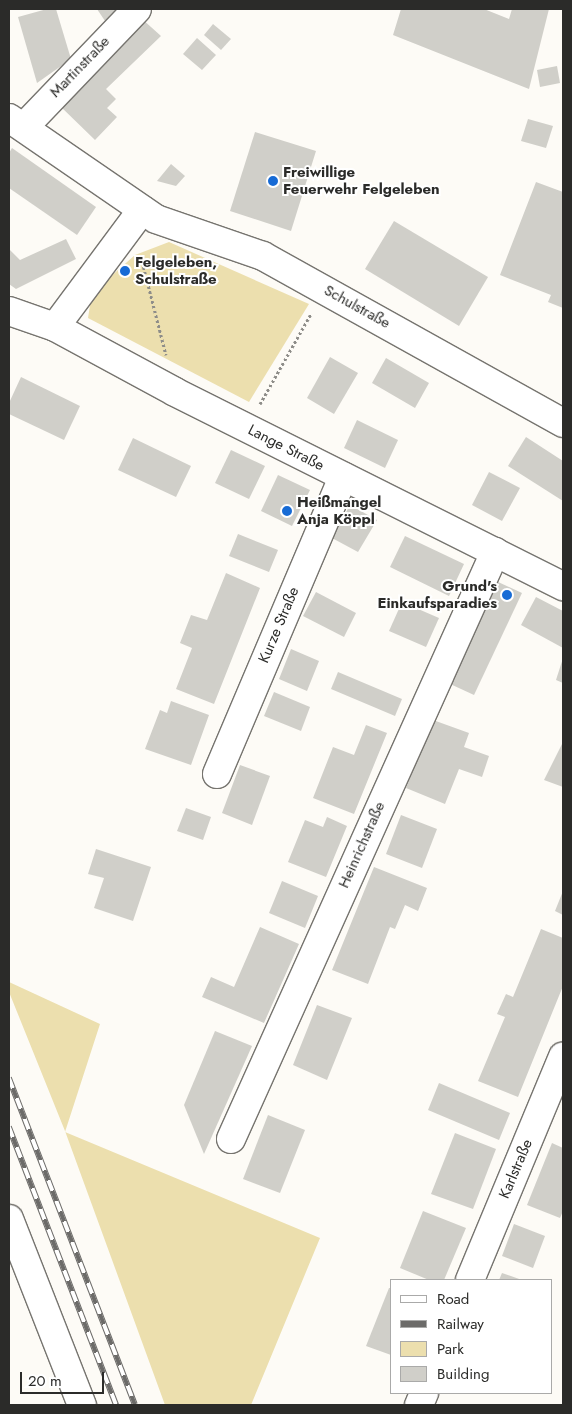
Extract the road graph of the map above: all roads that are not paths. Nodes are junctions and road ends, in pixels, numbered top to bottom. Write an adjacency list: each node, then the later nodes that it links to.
1 (137, 9): 2 (street, Martinstraße)
2 (16, 123): 3 (street, Schulstraße)
3 (142, 210): 5 (street); 6 (street, Schulstraße)
4 (9, 311): 5 (street, Lange Straße)
5 (55, 327): 7 (street, Lange Straße)
6 (563, 423)
7 (343, 477): 8 (street, Lange Straße); 10 (street, Kurze Straße)
8 (495, 552): 9 (street, Lange Straße); 12 (street, Heinrichstraße)
9 (563, 586)
10 (217, 774)
11 (563, 1057): 14 (street, Karlstraße)
12 (231, 1139)
13 (9, 1219): 15 (street)
14 (470, 1279)
15 (82, 1405)

